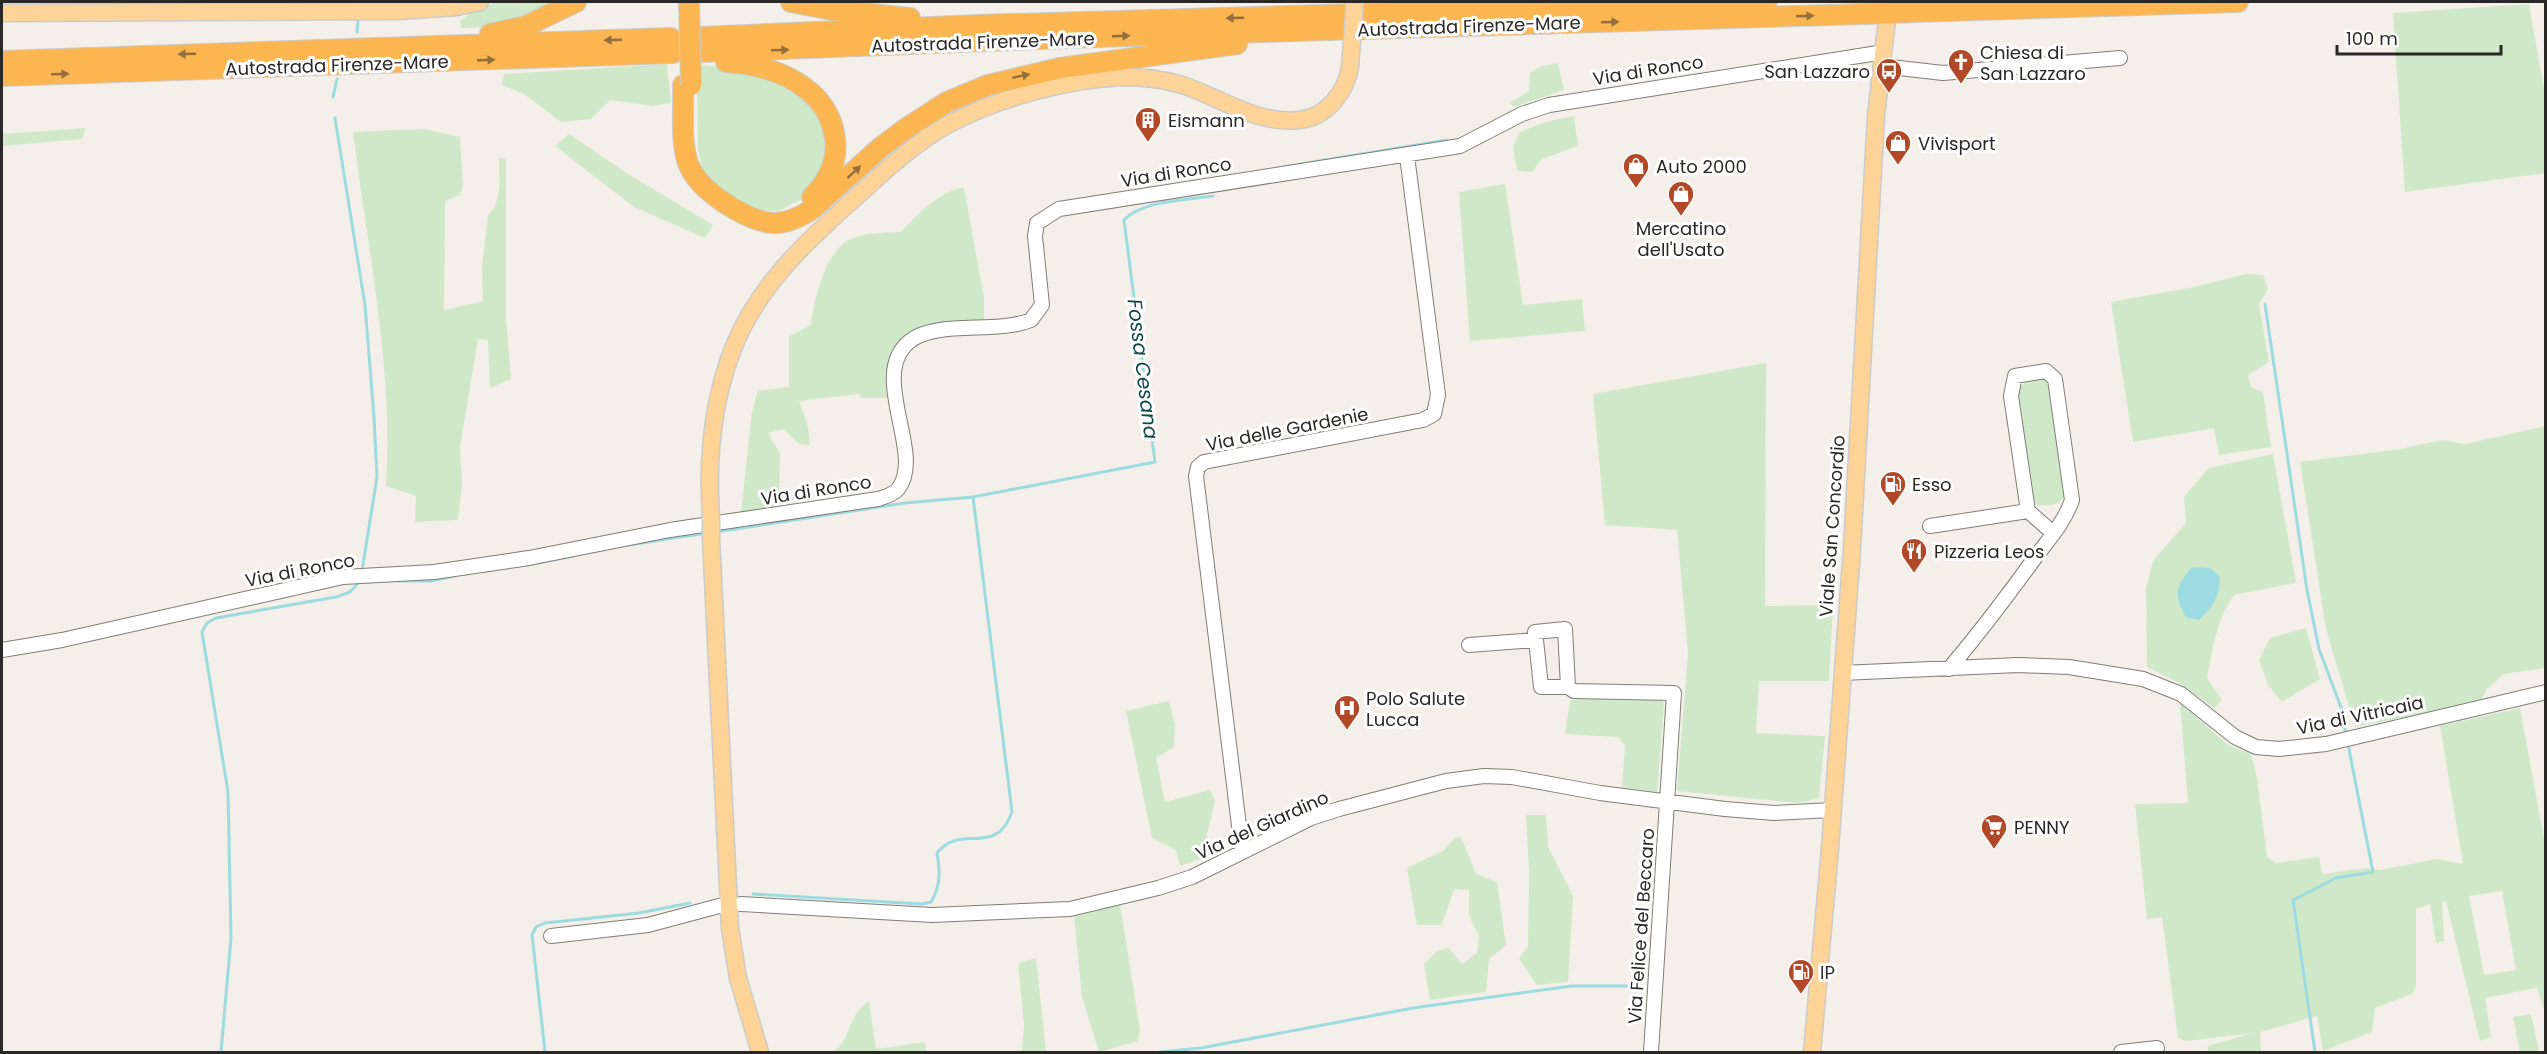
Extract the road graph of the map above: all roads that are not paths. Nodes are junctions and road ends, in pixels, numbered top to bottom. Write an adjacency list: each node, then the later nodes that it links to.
1 (480, 2): 10 (main road)
2 (576, 2): 13 (highway)
3 (678, 2): 19 (highway)
4 (689, 2): 19 (highway, bridge)
5 (791, 2): 11 (highway)
6 (1355, 2): 39 (main road, bridge)
7 (1767, 2): 11 (highway, Autostrada Firenze-Mare, one-way to 11)
8 (1889, 2): 16 (main road, Viale San Concordio)
9 (2238, 2): 12 (highway, Autostrada Firenze-Mare, one-way to 9, bridge)
10 (2, 13)
11 (978, 25): 14 (highway, Autostrada Firenze-Mare)
12 (1334, 30): 14 (highway, Autostrada Firenze-Mare, one-way to 12); 21 (highway, one-way to 12)
13 (331, 49): 17 (highway, Autostrada Firenze-Mare, one-way to 17); 18 (highway, Autostrada Firenze-Mare, one-way to 13)
14 (701, 50): 21 (highway)
15 (2120, 58): 16 (street, Via di Ronco)
16 (1883, 59): 20 (street, Via di Ronco); 29 (main road, Viale San Concordio)
17 (2, 61)
18 (2, 76)
19 (687, 85): 21 (highway)
20 (1407, 156): 27 (street, Via di Ronco); 34 (street, Via delle Gardenie)
21 (748, 215)
22 (2028, 512): 23 (street); 24 (street); 24 (street)
23 (1930, 526)
24 (2053, 533): 28 (street)
25 (1536, 640): 26 (street); 30 (street); 30 (street)
26 (1469, 645)
27 (2, 650)
28 (1949, 669): 29 (street, Via di Vitricaia); 31 (street, Via di Vitricaia)
29 (1842, 673): 33 (main road, Viale San Concordio)
30 (1568, 687): 32 (street)
31 (2546, 692)
32 (1667, 801): 33 (street, Via del Giardino); 34 (street, Via del Giardino); 40 (street, Via Felice del Beccaro)
33 (1833, 810): 41 (main road, Viale San Concordio)
34 (1242, 850): 35 (street, Via del Giardino)
35 (741, 904)
36 (719, 906): 37 (street)
37 (551, 936)
38 (2157, 1048): 42 (street)
39 (760, 1053)
40 (1651, 1053)
41 (1812, 1053)
42 (2121, 1053)

